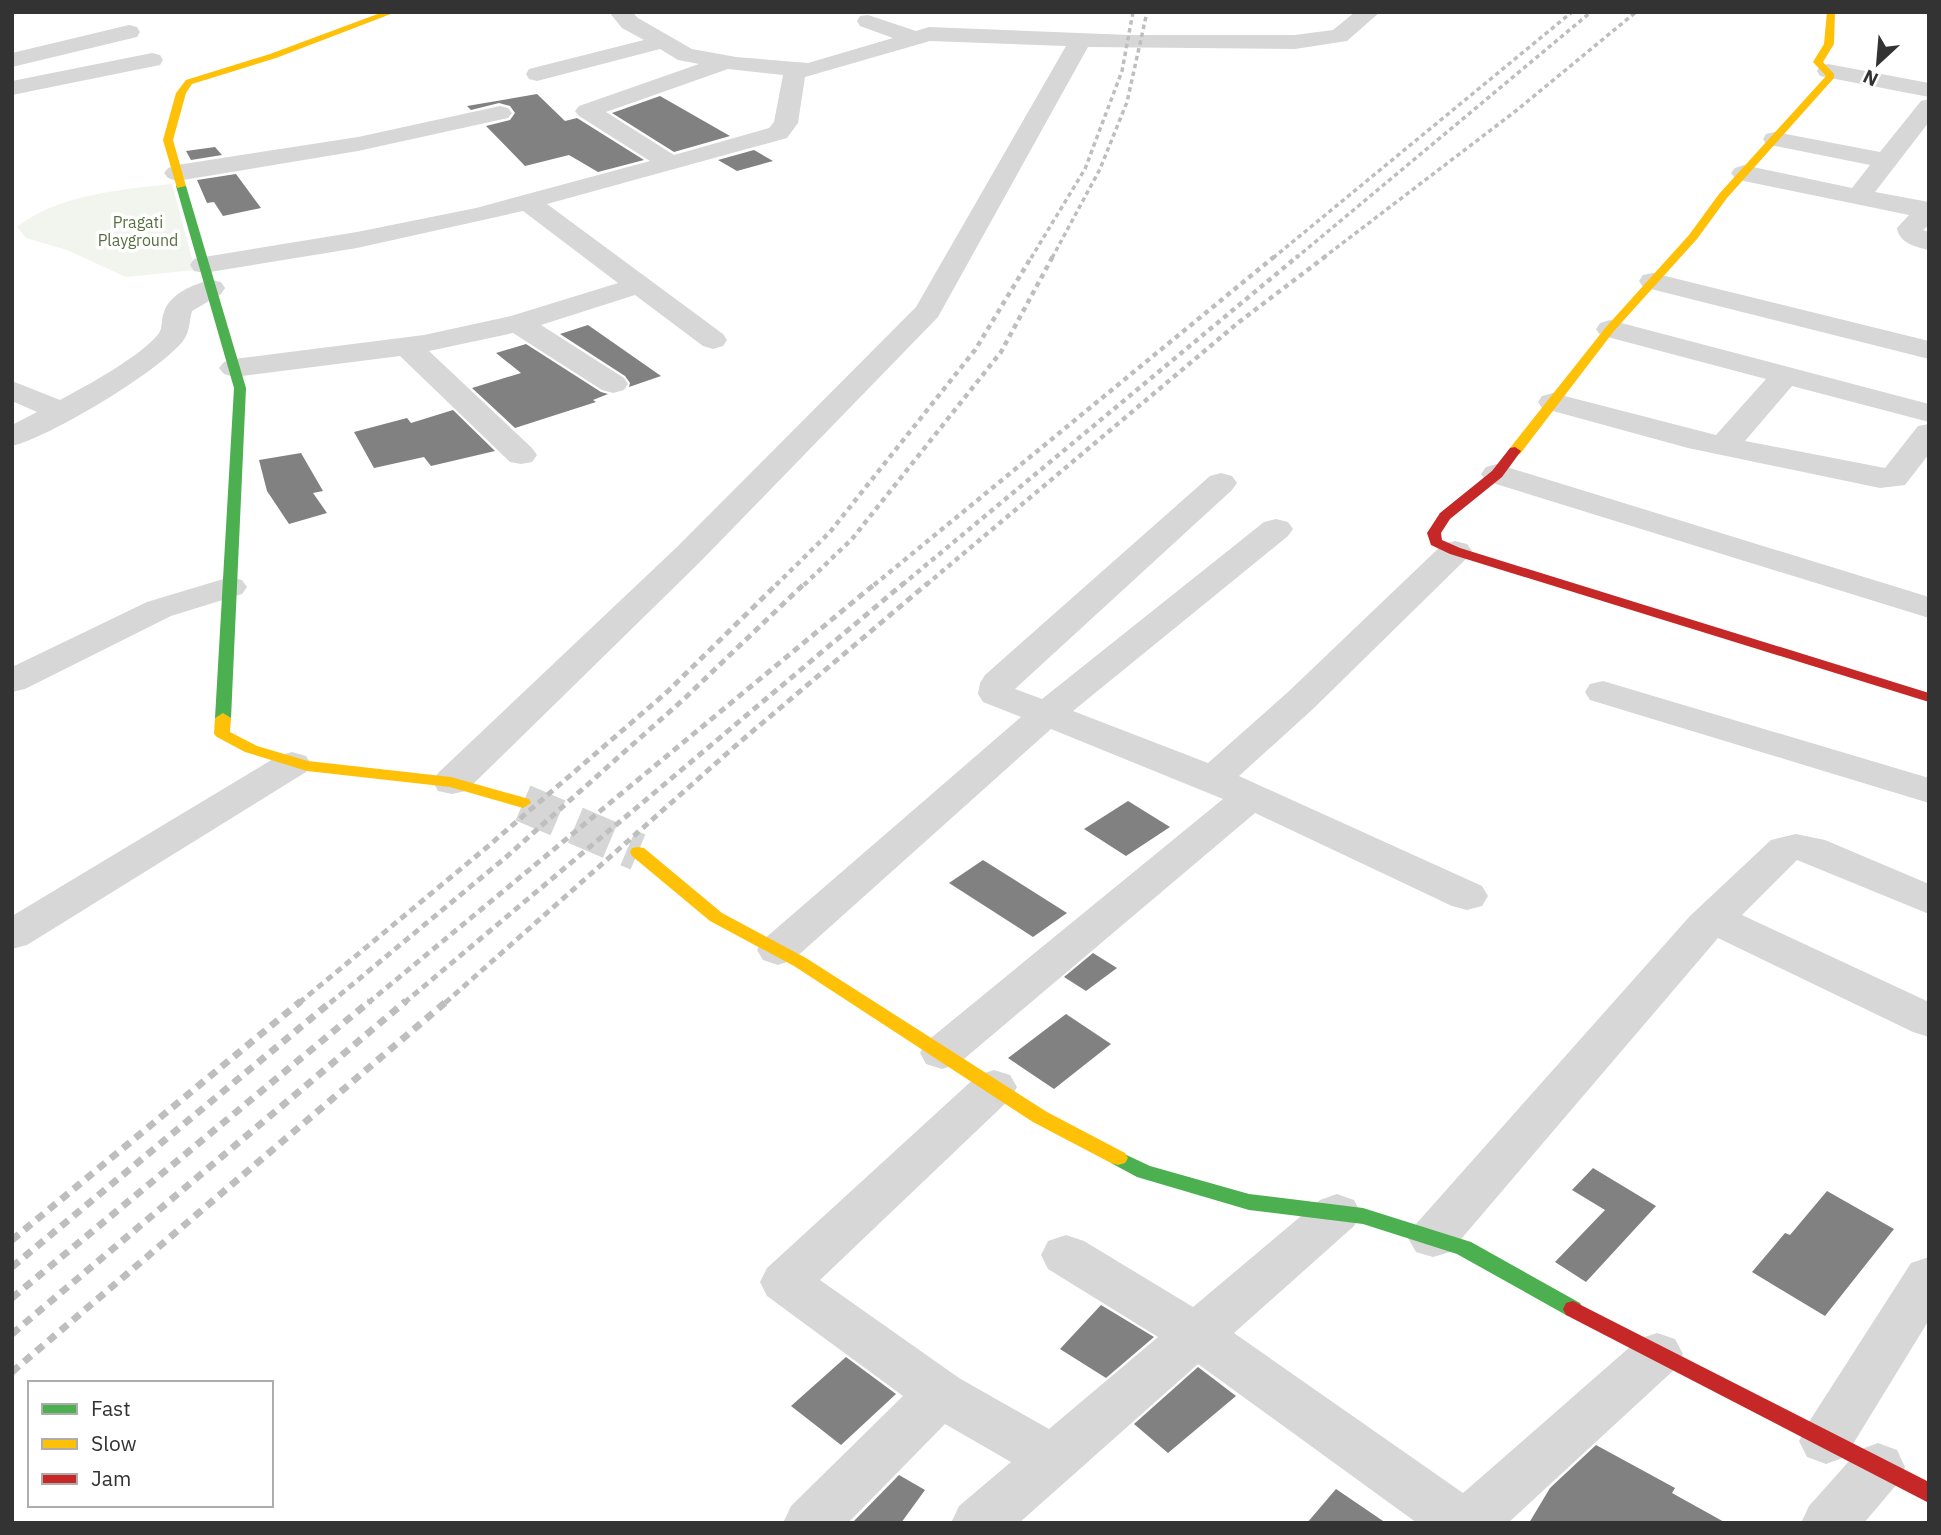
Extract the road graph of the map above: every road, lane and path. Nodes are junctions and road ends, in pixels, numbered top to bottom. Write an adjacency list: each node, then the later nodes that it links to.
1 (392, 12): 18 (street)
2 (620, 12): 11 (street)
3 (980, 12): 8 (street)
4 (1369, 12): 10 (street)
5 (1831, 12): 16 (street)
6 (868, 21): 9 (street)
7 (128, 22): 12 (street); 13 (street)
8 (999, 36): 9 (street); 10 (street)
9 (914, 38): 15 (street)
10 (1081, 40): 64 (street)
11 (662, 41): 14 (street); 17 (street)
12 (12, 60)
13 (152, 60): 18 (street); 19 (street)
14 (726, 63): 15 (street); 26 (street)
15 (795, 70): 26 (street)
16 (1828, 71): 20 (street); 23 (street)
17 (537, 75)
18 (189, 82): 27 (street)
19 (12, 88)
20 (1929, 90)
21 (1929, 106): 25 (street)
22 (500, 113): 27 (street)
23 (1775, 139): 25 (street); 28 (street)
24 (1929, 151): 25 (street)
25 (1892, 153): 29 (street)
26 (672, 164): 30 (street)
27 (177, 173): 33 (street)
28 (1744, 173): 29 (street); 34 (street)
29 (1858, 197): 31 (street)
30 (529, 203): 33 (street); 35 (street)
31 (1928, 211): 32 (street)
32 (1929, 242)
33 (208, 277): 41 (street); 46 (street)
34 (1653, 281): 37 (street); 40 (street)
35 (639, 285): 36 (street); 38 (street)
36 (518, 323): 39 (street); 43 (street)
37 (1610, 329): 42 (street); 45 (street)
38 (713, 340)
39 (407, 346): 41 (street); 51 (street)
40 (1928, 349)
41 (234, 368): 56 (street)
42 (1785, 375): 47 (street); 50 (street)
43 (613, 384)
44 (12, 390): 46 (street)
45 (1553, 402): 50 (street); 52 (street)
46 (62, 412): 49 (street)
47 (1929, 413)
48 (1929, 433): 50 (street)
49 (12, 437)
50 (1724, 446)
51 (521, 455)
52 (1497, 474): 55 (street); 57 (street)
53 (1221, 483): 61 (street)
54 (1276, 529): 61 (street)
55 (1455, 551): 60 (street); 63 (street)
56 (230, 587): 58 (street); 62 (street)
57 (1929, 608)
58 (12, 681)
59 (1603, 692): 65 (street)
60 (1929, 698)
61 (1046, 714): 63 (street); 73 (street)
62 (292, 764): 64 (street); 72 (street)
63 (1213, 779): 66 (street)
64 (452, 782): 67 (street)
65 (1929, 791)
66 (1251, 796): 69 (street); 75 (street)
67 (523, 803)
68 (638, 852): 73 (street)
69 (1467, 895)
70 (1929, 900): 71 (street)
71 (1713, 918): 74 (street); 78 (street)
72 (12, 935)
73 (778, 950): 75 (street)
74 (1929, 1021)
75 (942, 1053): 76 (street)
76 (994, 1087): 77 (street); 83 (street)
77 (1337, 1213): 78 (street); 81 (street)
78 (1433, 1238): 82 (street)
79 (1066, 1255): 81 (street)
80 (1926, 1288): 84 (street)
81 (1197, 1335): 85 (street); 90 (street)
82 (1657, 1354): 84 (street); 91 (street)
83 (940, 1394): 85 (street); 88 (street)
84 (1826, 1441): 86 (street)
85 (1053, 1459): 89 (street)
86 (1878, 1468): 87 (street); 92 (street)
87 (1929, 1493)
88 (811, 1523)
89 (979, 1523)
90 (1461, 1523)
91 (1469, 1523)
92 (1829, 1523)

